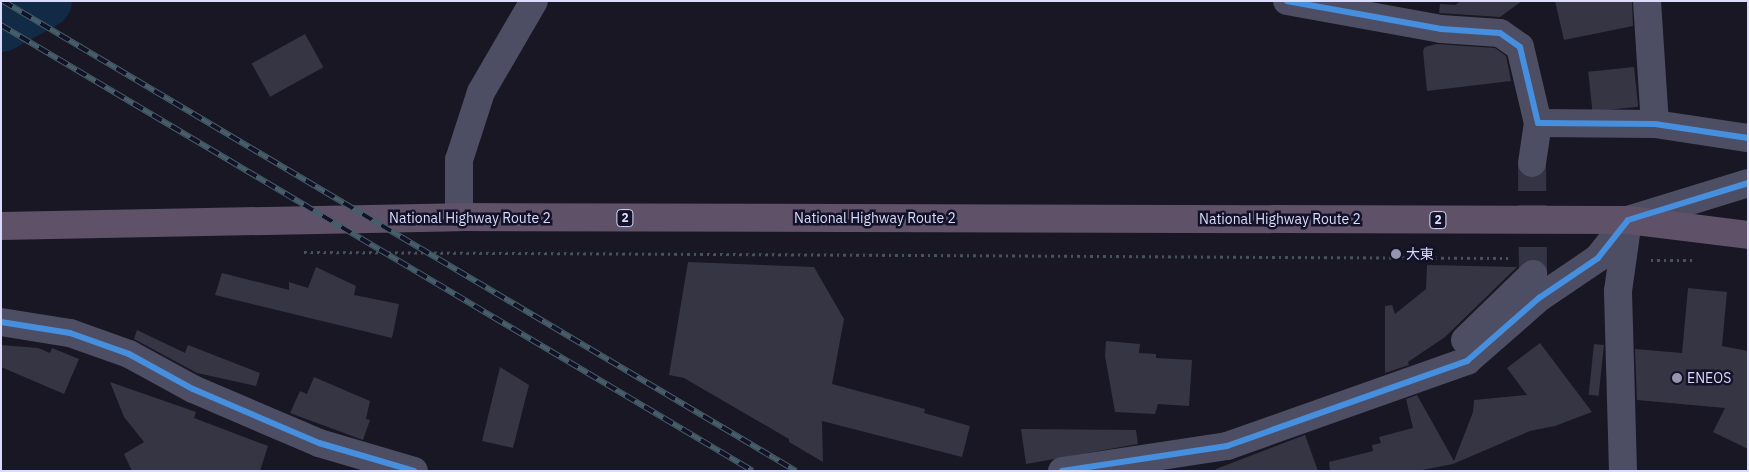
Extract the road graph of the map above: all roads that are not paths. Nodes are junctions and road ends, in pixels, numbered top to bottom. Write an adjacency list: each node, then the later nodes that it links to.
1 (534, 1): 9 (street)
2 (1287, 1): 4 (street)
3 (1647, 1): 5 (street)
4 (1538, 123): 5 (street); 7 (street)
5 (1655, 124): 6 (street)
6 (1748, 138)
7 (1532, 163)
8 (1748, 184): 10 (street)
9 (459, 217): 10 (highway, National Highway Route 2 / 2); 11 (highway, National Highway Route 2 / 2)
10 (1628, 220): 12 (highway, National Highway Route 2 / 2); 15 (street); 18 (street)
11 (1, 226)
12 (1748, 235)
13 (1525, 266): 15 (street)
14 (1, 322): 16 (street)
15 (1439, 372): 17 (street)
16 (414, 471)
17 (1062, 471)
18 (1623, 471)

